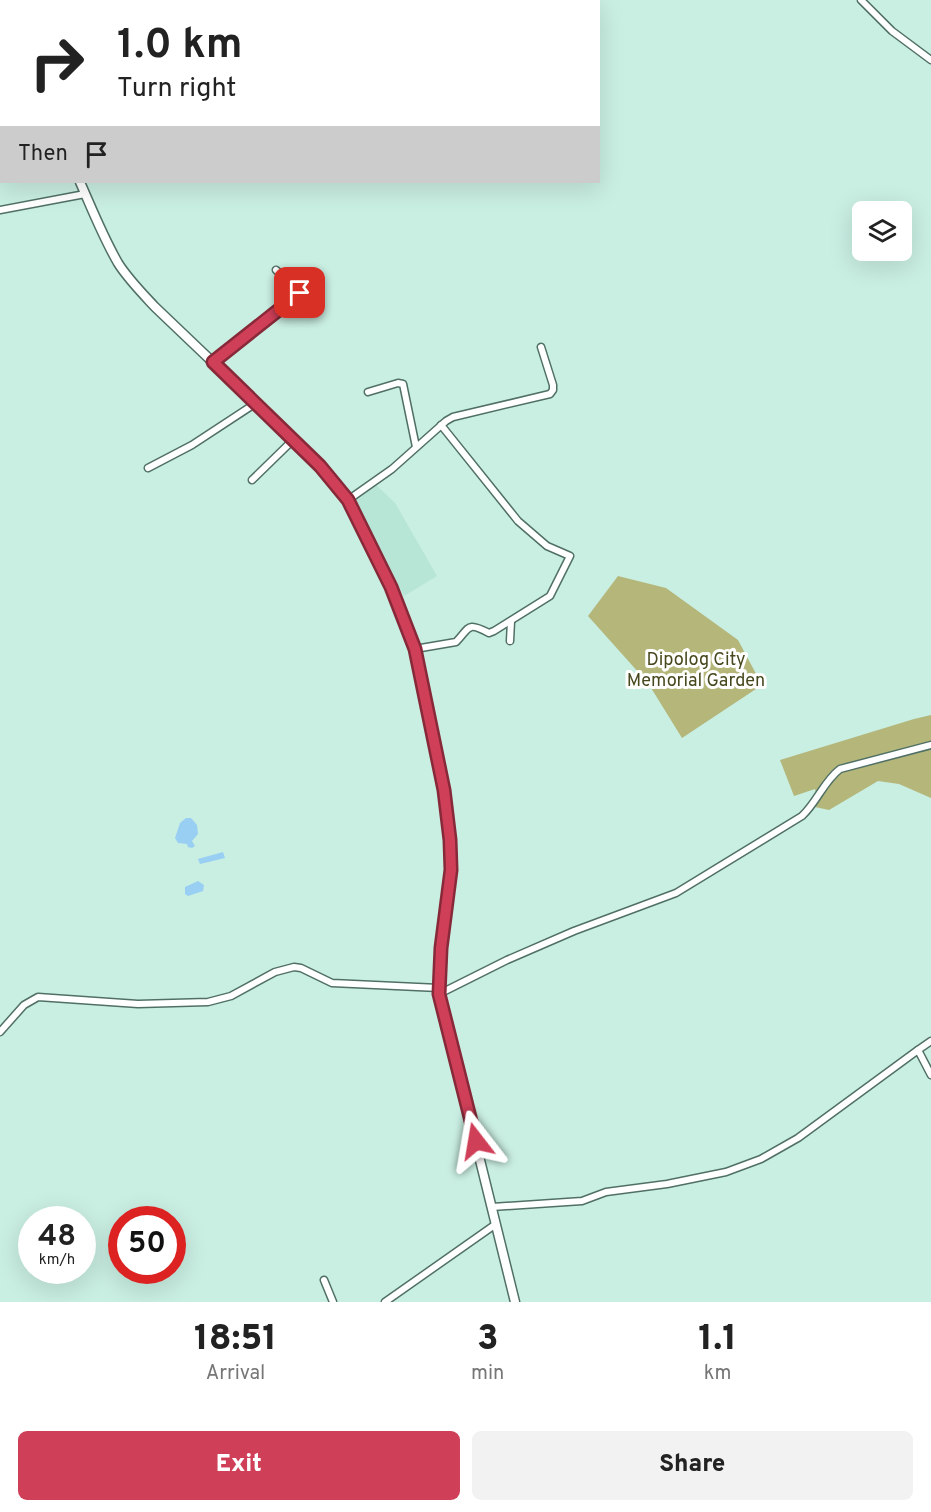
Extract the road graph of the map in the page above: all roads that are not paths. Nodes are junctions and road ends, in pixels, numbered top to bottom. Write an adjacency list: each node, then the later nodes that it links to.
1 (861, 0): 2 (street)
2 (931, 60)
3 (80, 183): 4 (main road)
4 (86, 194): 5 (street); 8 (main road)
5 (0, 210)
6 (276, 270): 8 (street)
7 (541, 347): 11 (street)
8 (213, 362): 10 (main road)
9 (368, 392): 13 (street)
10 (256, 403): 12 (main road); 14 (street)
11 (441, 425): 13 (street); 17 (street)
12 (293, 440): 15 (street); 16 (main road)
13 (417, 447): 16 (street)
14 (148, 468)
15 (252, 480)
16 (348, 500): 19 (main road)
17 (511, 621): 18 (street); 19 (street)
18 (510, 641)
19 (415, 649): 21 (main road)
20 (931, 745): 21 (street)
21 (439, 991): 22 (street); 26 (main road)
22 (0, 1032)
23 (931, 1041): 24 (street)
24 (918, 1050): 25 (street); 26 (street)
25 (931, 1075)
26 (492, 1207): 27 (main road)
27 (496, 1224): 30 (street); 31 (main road)
28 (324, 1280): 29 (street)
29 (330, 1301)
30 (385, 1302)
31 (515, 1302)

